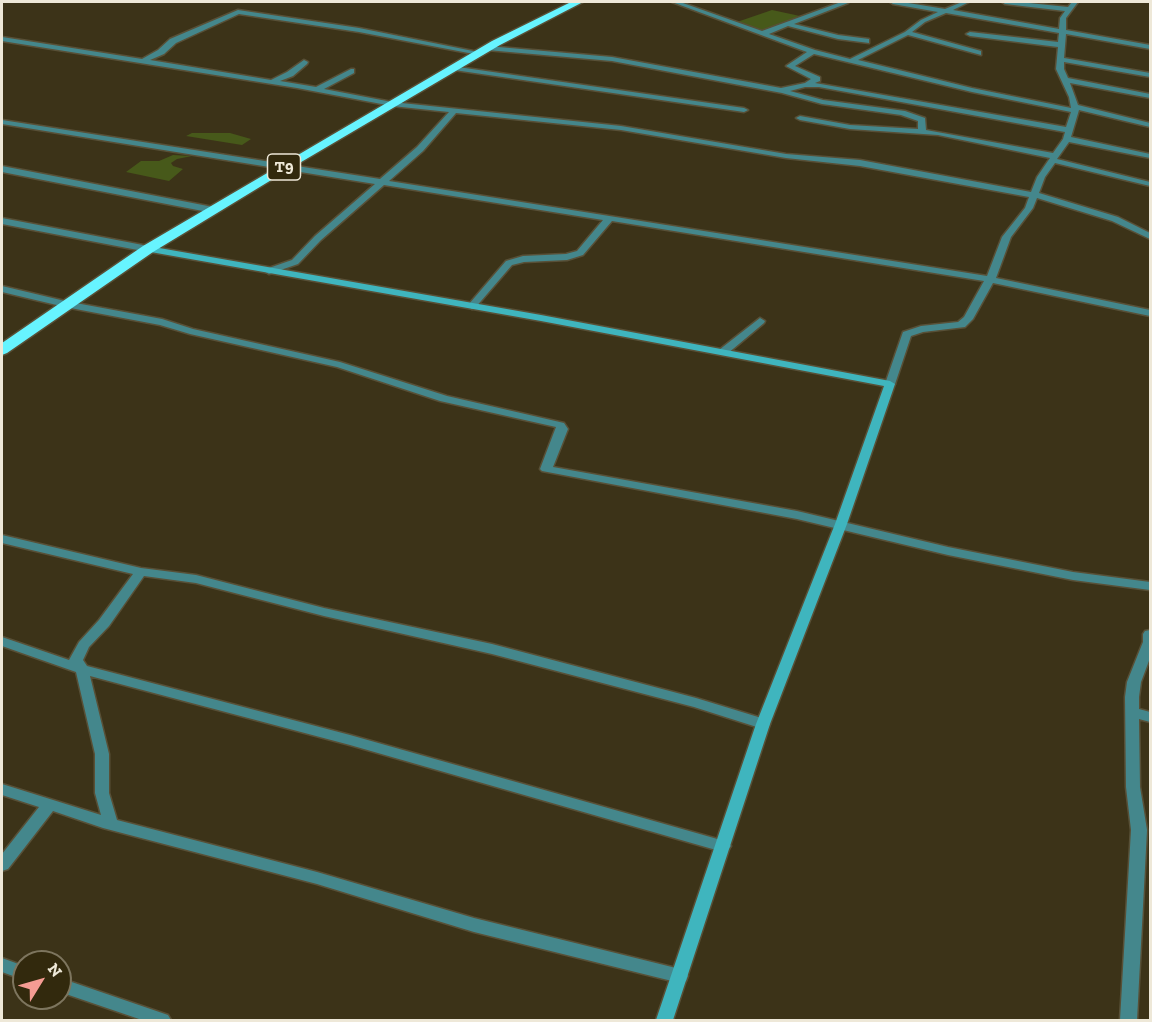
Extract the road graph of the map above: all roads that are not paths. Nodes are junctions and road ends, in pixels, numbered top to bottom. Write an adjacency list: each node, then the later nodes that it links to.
1 (578, 2): 19 (highway, T9)
2 (675, 2): 13 (street)
3 (846, 2): 10 (street)
4 (893, 2): 9 (street)
5 (966, 2): 9 (street)
6 (1005, 2): 8 (street)
7 (1075, 2): 8 (street)
8 (1068, 9): 11 (street)
9 (948, 11): 11 (street); 12 (street)
10 (786, 23): 13 (street); 16 (street)
11 (1064, 31): 17 (street); 18 (street)
12 (907, 33): 21 (street); 23 (street)
13 (761, 34): 20 (street)
14 (970, 34): 17 (street)
15 (2, 39): 24 (street)
16 (866, 41)
17 (1062, 45): 22 (street)
18 (1150, 46)
19 (483, 51): 24 (street); 26 (highway, T9); 33 (street)
20 (813, 52): 23 (street); 31 (street)
21 (978, 53)
22 (1060, 59): 28 (street); 29 (street)
23 (853, 60): 36 (street)
24 (142, 62): 30 (street)
25 (304, 62): 30 (street)
26 (454, 68): 35 (highway, T9); 38 (street)
27 (351, 71): 32 (street)
28 (1150, 75)
29 (1065, 80): 34 (street); 36 (street)
30 (271, 82): 32 (street)
31 (805, 85): 33 (street); 43 (street)
32 (317, 90): 35 (street)
33 (783, 90): 42 (street)
34 (1150, 96)
35 (392, 104): 37 (street); 46 (highway, T9)
36 (1074, 109): 41 (street); 43 (street)
37 (455, 110): 48 (street); 50 (street)
38 (744, 110)
39 (801, 118): 42 (street)
40 (2, 122): 46 (street)
41 (1150, 125)
42 (922, 132): 45 (street)
43 (1068, 135): 44 (street); 45 (street)
44 (1150, 156)
45 (1053, 158): 49 (street); 50 (street)
46 (283, 168): 48 (street); 51 (highway, T9)
47 (2, 169): 51 (street)
48 (381, 183): 52 (street); 56 (street)
49 (1150, 184)
50 (1035, 195): 54 (street); 57 (street)
51 (213, 210): 55 (highway, T9)
52 (609, 219): 57 (street); 60 (street)
53 (2, 221): 55 (street)
54 (1150, 236)
55 (148, 249): 56 (street); 59 (highway, T9)
56 (269, 271): 60 (street)
57 (990, 280): 61 (street); 65 (street)
58 (2, 289): 59 (street)
59 (65, 304): 63 (highway, T9); 66 (street)
60 (472, 306): 64 (street)
61 (1150, 313)
62 (760, 321): 64 (street)
63 (2, 350)
64 (723, 352): 65 (street)
65 (890, 384): 66 (street)
66 (841, 524): 69 (street); 75 (street)
67 (2, 539): 68 (street)
68 (141, 572): 72 (street); 75 (street)
69 (1150, 586)
70 (1150, 634): 73 (street)
71 (2, 641): 72 (street)
72 (82, 669): 78 (street); 79 (street)
73 (1132, 712): 74 (street); 85 (street)
74 (1150, 717)
75 (763, 724): 79 (street)
76 (2, 789): 77 (street)
77 (49, 805): 78 (street); 80 (street)
78 (111, 824): 81 (street)
79 (723, 846): 81 (street)
80 (2, 865)
81 (680, 976): 84 (street)
82 (72, 989): 83 (street)
83 (162, 1020)
84 (665, 1020)
85 (1128, 1020)

